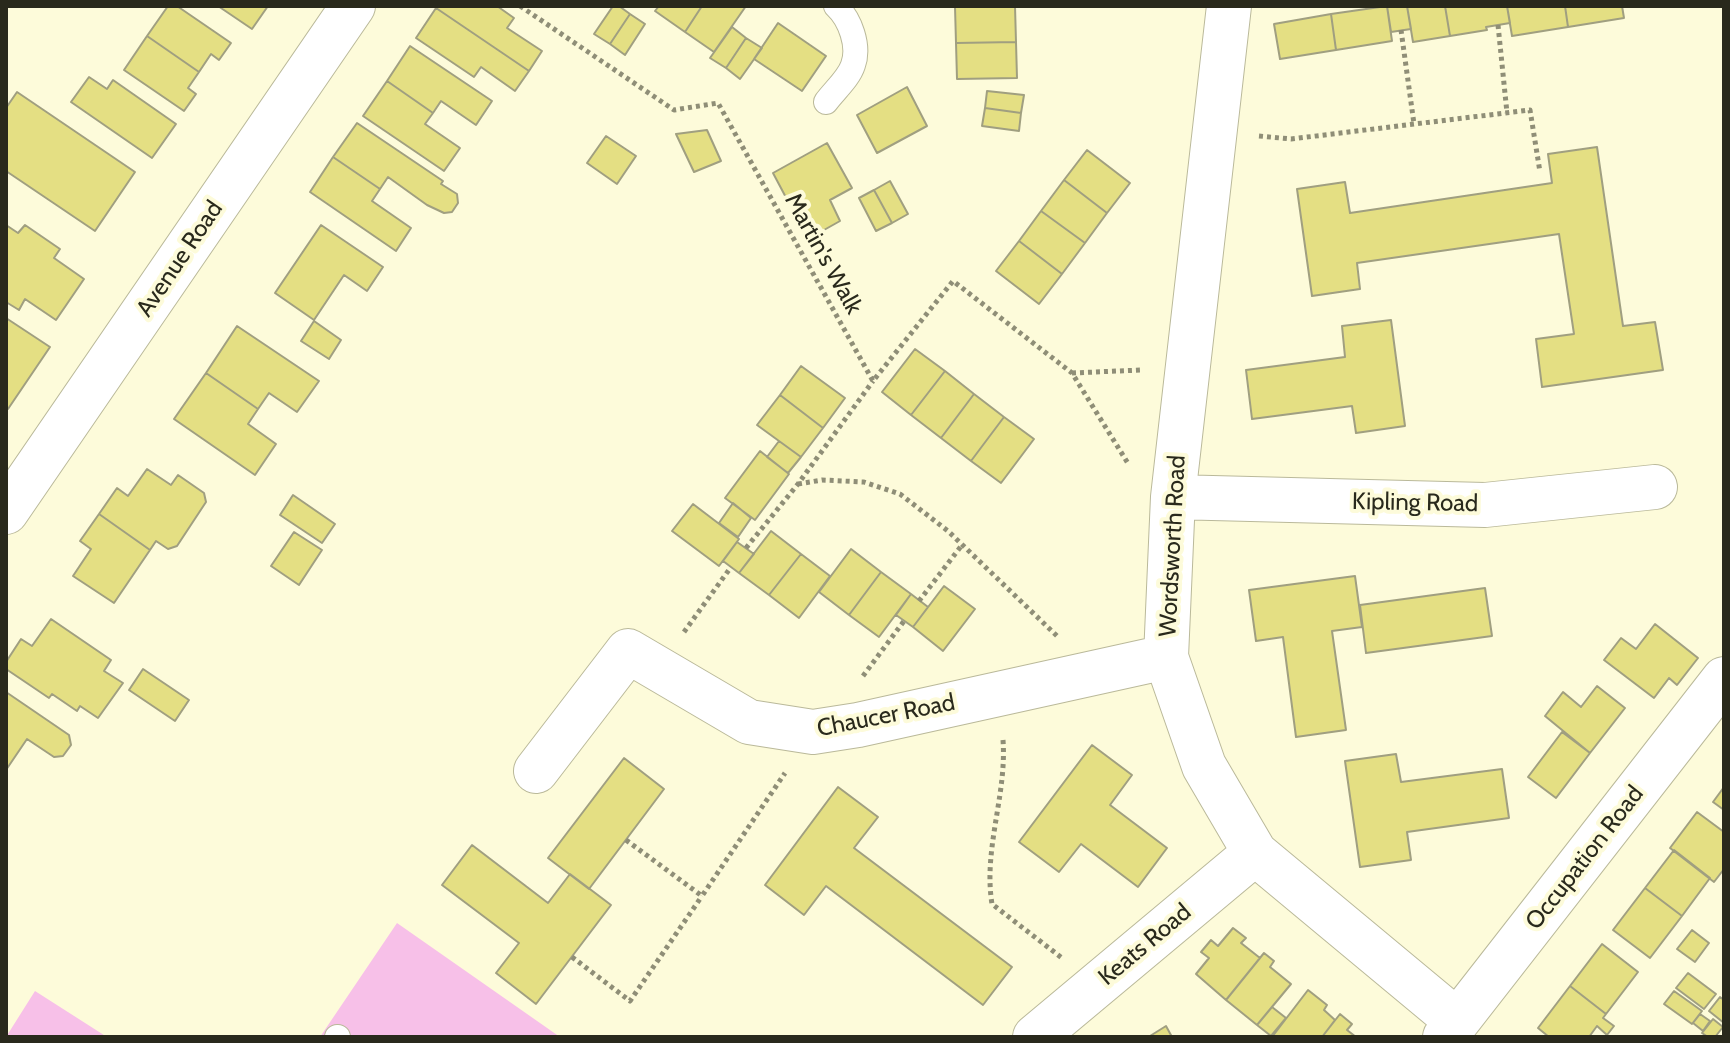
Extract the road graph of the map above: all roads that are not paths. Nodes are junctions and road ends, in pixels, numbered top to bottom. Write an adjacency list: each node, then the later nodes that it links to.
1 (353, 6): 7 (street, Avenue Road)
2 (836, 6): 4 (lane)
3 (1229, 6): 6 (street, Wordsworth Road)
4 (826, 102)
5 (1655, 487): 6 (street, Kipling Road)
6 (1173, 497): 8 (street, Wordsworth Road)
7 (6, 512)
8 (1166, 657): 10 (street, Chaucer Road); 11 (street, Wordsworth Road)
9 (1724, 679): 12 (street, Occupation Road)
10 (536, 771)
11 (1255, 853): 12 (street, Wordsworth Road); 13 (street, Keats Road)
12 (1451, 1029)
13 (1035, 1037)

